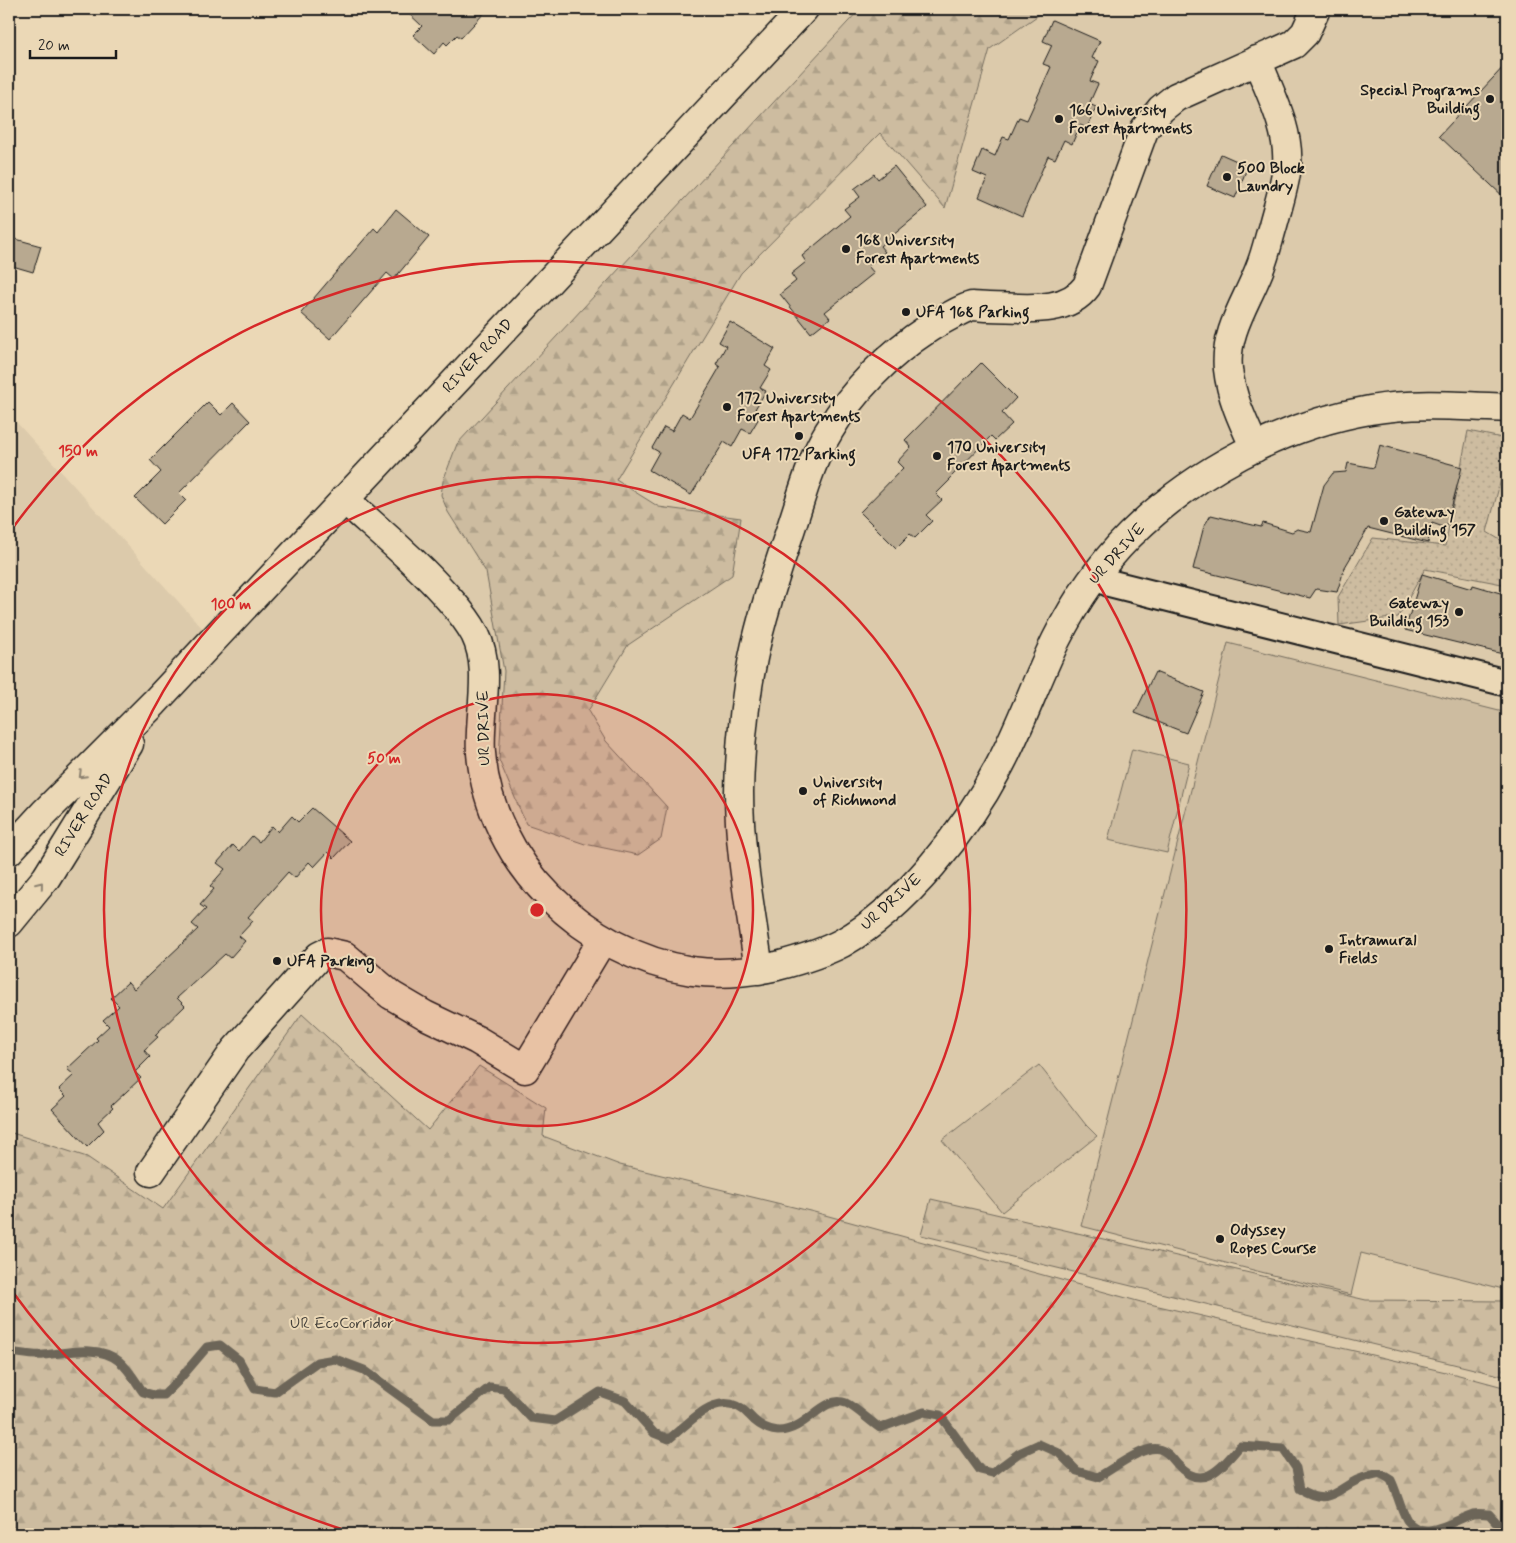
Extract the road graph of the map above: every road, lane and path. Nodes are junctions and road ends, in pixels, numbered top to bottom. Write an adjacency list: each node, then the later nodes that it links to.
1 (804, 9): 6 (street, RIVER ROAD)
2 (1316, 9): 3 (street)
3 (1258, 60): 5 (street); 13 (street)
4 (1507, 408): 5 (street, UR DRIVE)
5 (1255, 448): 13 (street, UR DRIVE)
6 (344, 500): 9 (street, RIVER ROAD); 12 (street, UR DRIVE)
7 (1109, 583): 8 (street)
8 (1507, 683)
9 (154, 703): 10 (street, RIVER ROAD, one-way to 10); 11 (street, RIVER ROAD, one-way to 9)
10 (9, 851)
11 (9, 923)
12 (602, 939): 13 (street, UR DRIVE); 14 (street)
13 (759, 970)
14 (151, 1172)

